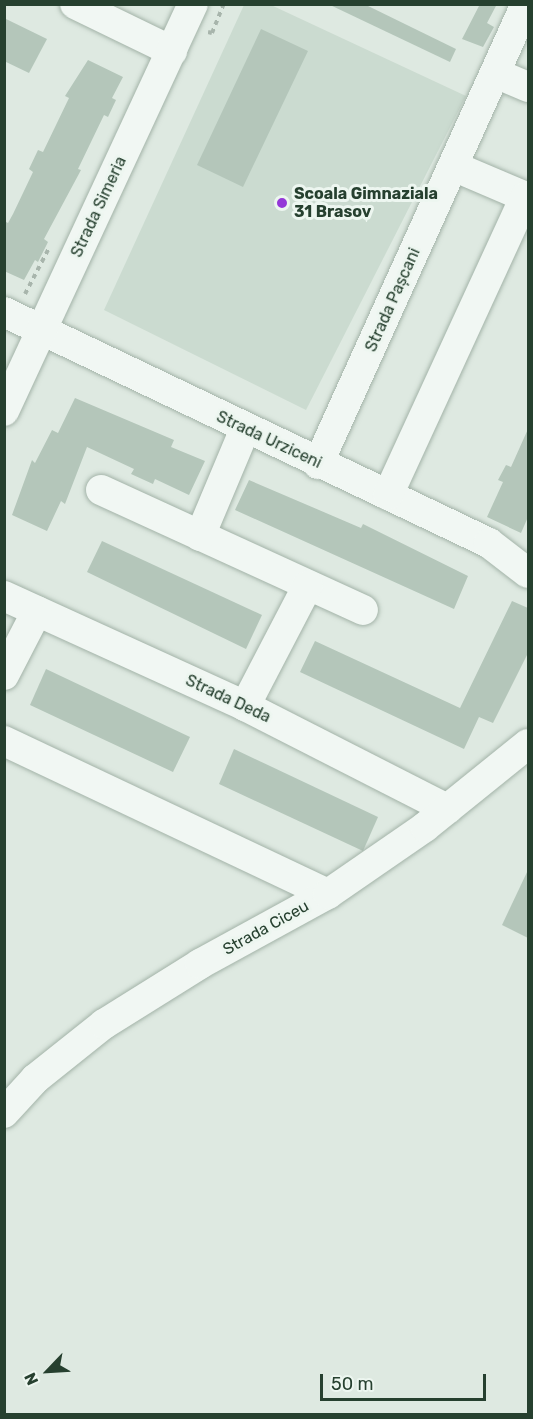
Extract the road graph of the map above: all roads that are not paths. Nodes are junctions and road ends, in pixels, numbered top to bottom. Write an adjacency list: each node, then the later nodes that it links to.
1 (75, 4): 4 (street)
2 (193, 4): 4 (street, Strada Simeria)
3 (526, 4): 5 (street, Strada Pașcani)
4 (172, 51): 10 (street, Strada Simeria)
5 (495, 73): 6 (street); 7 (street, Strada Pașcani)
6 (528, 87)
7 (453, 166): 8 (street); 13 (street, Strada Pașcani)
8 (527, 197): 15 (street)
9 (4, 312): 10 (street, Strada Urziceni)
10 (42, 330): 11 (street, Strada Simeria); 12 (street, Strada Urziceni)
11 (4, 411)
12 (245, 429): 13 (street, Strada Urziceni); 16 (street)
13 (318, 464): 15 (street, Strada Urziceni)
14 (101, 490): 16 (street)
15 (388, 495): 17 (street, Strada Urziceni)
16 (200, 536): 18 (street)
17 (528, 573)
18 (308, 585): 20 (street); 23 (street)
19 (4, 596): 21 (street, Strada Deda)
20 (363, 610)
21 (37, 611): 22 (street); 23 (street, Strada Deda)
22 (4, 675)
23 (245, 706): 26 (street, Strada Deda)
24 (4, 741): 27 (street)
25 (528, 744): 26 (street, Strada Ciceu)
26 (447, 809): 27 (street, Strada Ciceu)
27 (328, 894): 28 (street, Strada Ciceu)
28 (4, 1113)

